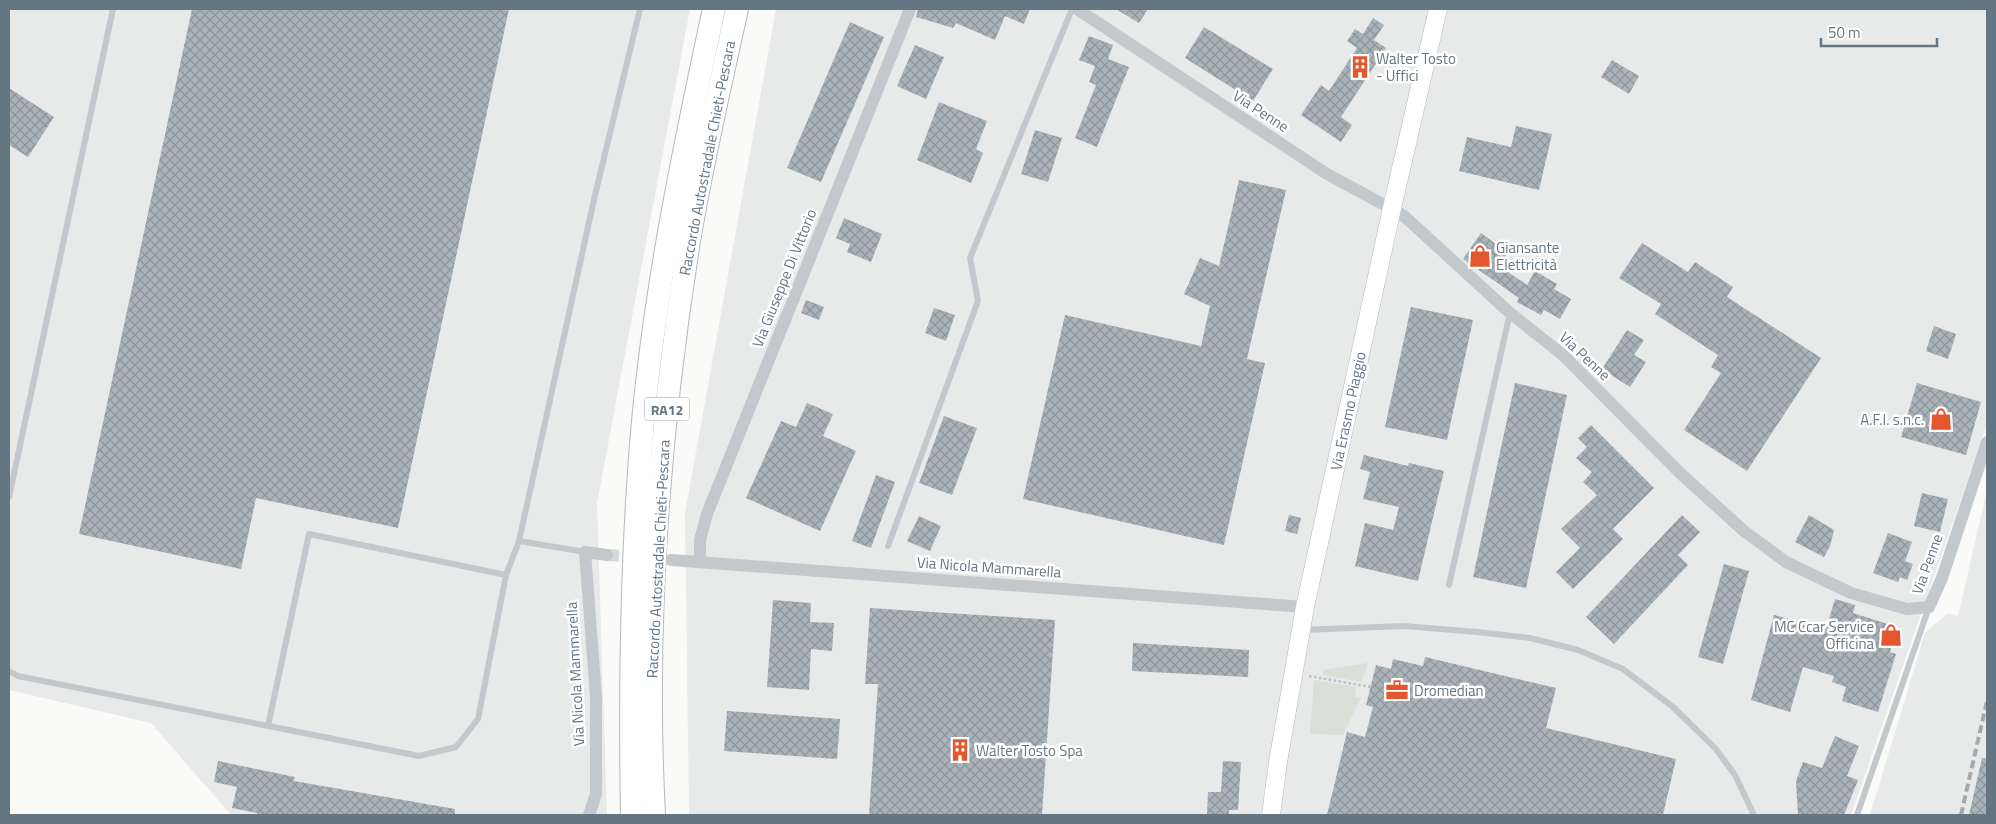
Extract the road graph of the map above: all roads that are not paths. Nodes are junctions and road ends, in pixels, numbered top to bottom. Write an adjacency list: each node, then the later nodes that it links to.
1 (113, 9): 12 (lane)
2 (640, 9): 13 (lane)
3 (714, 9): 27 (highway, Raccordo Autostradale Chieti-Pescara / RA12)
4 (737, 9): 28 (highway, Raccordo Autostradale Chieti-Pescara / RA12)
5 (910, 9): 18 (street, Via Giuseppe Di Vittorio)
6 (1072, 9): 14 (lane)
7 (1077, 9): 9 (street, Via Penne)
8 (1438, 9): 9 (street, Via Erasmo Piaggio)
9 (1392, 208): 10 (street, Via Penne); 21 (street, Via Erasmo Piaggio)
10 (1510, 313): 20 (lane); 22 (street, Via Penne)
11 (1987, 442): 22 (street, Via Penne)
12 (9, 497)
13 (519, 541): 15 (lane); 19 (lane)
14 (888, 546)
15 (585, 552): 16 (street); 26 (street, Via Nicola Mammarella)
16 (607, 555)
17 (671, 560): 18 (street, Via Nicola Mammarella)
18 (700, 562): 21 (street, Via Nicola Mammarella)
19 (506, 575): 25 (lane); 25 (lane)
20 (1449, 585)
21 (1305, 607): 23 (street, Via Erasmo Piaggio)
22 (1929, 607): 31 (lane)
23 (1300, 630): 29 (street, Via Erasmo Piaggio); 30 (lane)
24 (9, 670): 25 (lane)
25 (268, 726)
26 (589, 815)
27 (632, 815)
28 (654, 815)
29 (1271, 815)
30 (1754, 815)
31 (1857, 815)

